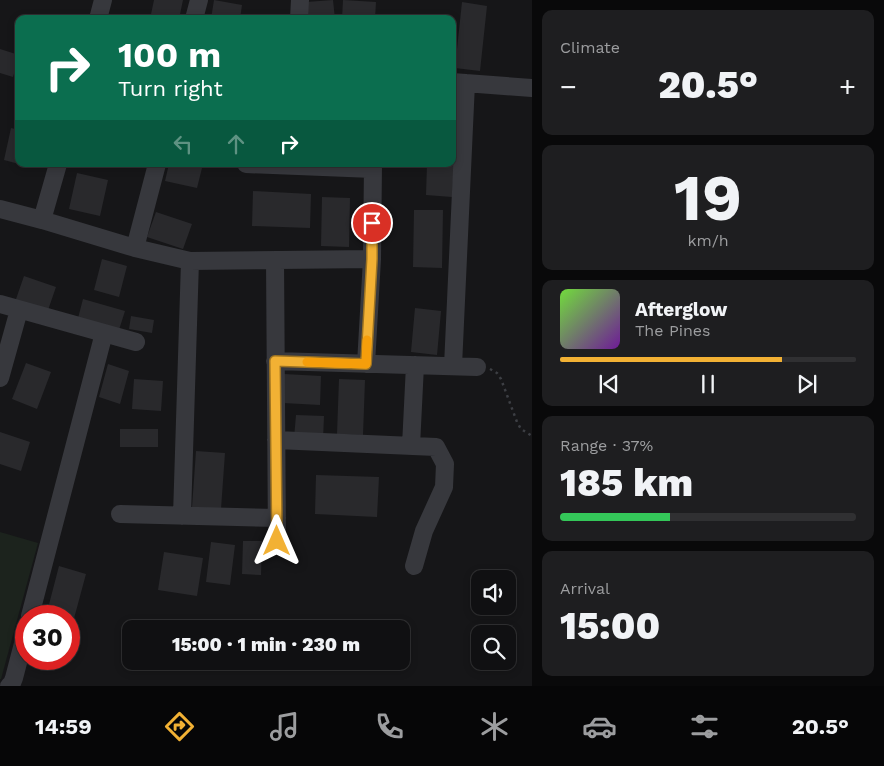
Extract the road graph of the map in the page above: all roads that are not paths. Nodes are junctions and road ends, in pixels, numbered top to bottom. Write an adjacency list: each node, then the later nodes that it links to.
1 (103, 0): 4 (street)
2 (199, 0): 5 (street)
3 (300, 0): 6 (street)
4 (99, 15)
5 (195, 15)
6 (299, 15)
7 (459, 83): 8 (street); 25 (street)
8 (532, 88)
9 (57, 167): 13 (street)
10 (156, 167): 14 (street)
11 (373, 167): 15 (street)
12 (0, 209): 13 (street)
13 (42, 220): 14 (street)
14 (136, 248): 17 (street)
15 (372, 259): 16 (street); 23 (street)
16 (275, 260): 17 (street); 22 (street)
17 (190, 261): 31 (street)
18 (0, 304): 19 (street)
19 (19, 310): 20 (street); 27 (street)
20 (104, 333): 21 (street); 35 (street)
21 (136, 342)
22 (275, 361): 23 (street); 28 (street)
23 (366, 364): 24 (street)
24 (415, 365): 25 (street); 29 (street)
25 (453, 366): 26 (street)
26 (477, 367)
27 (0, 378)
28 (276, 440): 29 (street); 32 (street)
29 (411, 446): 34 (street)
30 (120, 514): 31 (street)
31 (182, 516): 32 (street)
32 (277, 518): 33 (street)
33 (277, 541)
34 (414, 566)
35 (33, 605)
36 (16, 670): 37 (street)
37 (9, 686)

